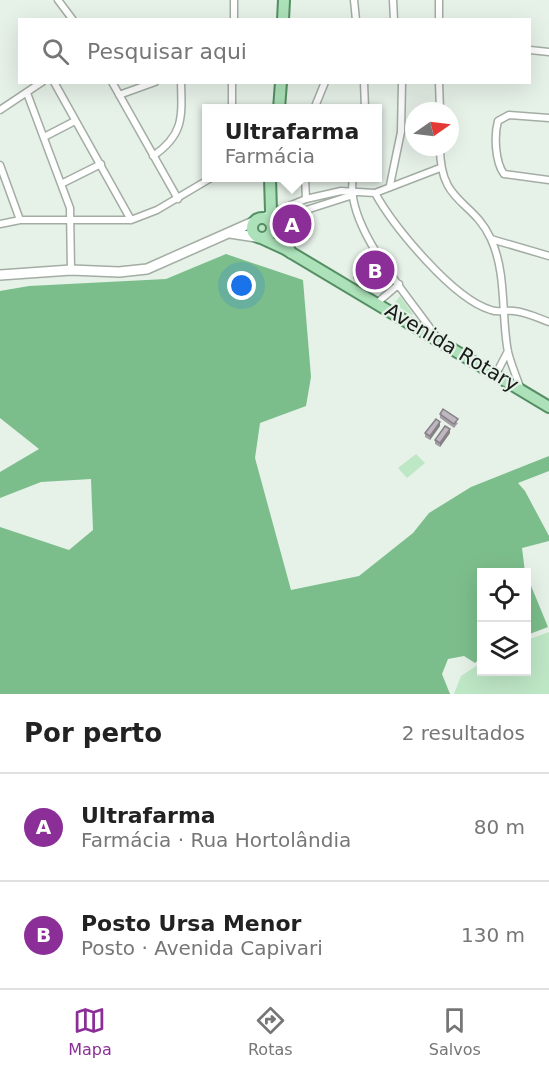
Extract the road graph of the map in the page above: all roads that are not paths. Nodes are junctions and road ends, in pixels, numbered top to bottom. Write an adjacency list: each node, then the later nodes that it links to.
1 (58, 0): 7 (street)
2 (234, 0): 8 (street)
3 (284, 0): 9 (main road)
4 (354, 0): 10 (street)
5 (393, 0): 11 (street)
6 (439, 0): 12 (street)
7 (72, 18)
8 (234, 18)
9 (283, 18)
10 (356, 18)
11 (394, 18)
12 (439, 18)
13 (531, 50): 14 (street)
14 (549, 52)
15 (39, 84): 26 (street)
16 (55, 84): 35 (street)
17 (113, 84): 27 (street)
18 (149, 84): 27 (street)
19 (181, 84): 37 (street)
20 (232, 84): 29 (street)
21 (281, 84): 30 (main road)
22 (324, 84): 31 (street)
23 (364, 84): 32 (street)
24 (402, 84): 49 (street)
25 (439, 84): 28 (street)
26 (27, 93): 33 (street); 36 (street)
27 (119, 95): 37 (street)
28 (440, 102)
29 (232, 104)
30 (279, 104)
31 (316, 104)
32 (366, 104)
33 (0, 110)
34 (549, 118): 42 (street)
35 (75, 121): 36 (street); 39 (street)
36 (44, 136): 48 (street)
37 (153, 156): 52 (street)
38 (440, 156): 41 (street)
39 (101, 164): 48 (street); 56 (street)
40 (0, 168): 57 (street)
41 (440, 168): 49 (street); 62 (street)
42 (549, 180)
43 (204, 182): 52 (street)
44 (269, 182): 58 (main road)
45 (270, 182): 54 (main road)
46 (305, 182): 53 (street)
47 (352, 182): 50 (street)
48 (63, 183): 55 (street)
49 (390, 185): 51 (street)
50 (351, 193): 51 (street); 53 (street); 54 (street); 67 (street)
51 (375, 193): 69 (street)
52 (178, 199): 56 (street)
53 (306, 199): 54 (street)
54 (273, 216): 58 (street); 63 (main road)
55 (71, 219): 56 (street); 57 (street); 65 (street)
56 (131, 219)
57 (20, 220): 59 (street)
58 (256, 220): 60 (main road); 61 (main road); 61 (main road)
59 (0, 224)
60 (225, 234): 61 (main road); 65 (main road)
61 (259, 238): 63 (main road, Avenida Rotary)
62 (491, 239): 64 (street); 69 (street)
63 (291, 253): 68 (main road, Avenida Rotary)
64 (549, 256)
65 (71, 270): 66 (main road)
66 (0, 275)
67 (399, 284): 68 (street); 71 (street)
68 (377, 303): 71 (main road, Avenida Rotary)
69 (506, 311): 70 (street); 72 (street)
70 (549, 322)
71 (437, 338): 73 (main road, Avenida Rotary)
72 (508, 351): 73 (street); 74 (street)
73 (496, 374): 74 (main road, Avenida Rotary)
74 (520, 387): 75 (main road, Avenida Rotary)
75 (549, 407)

